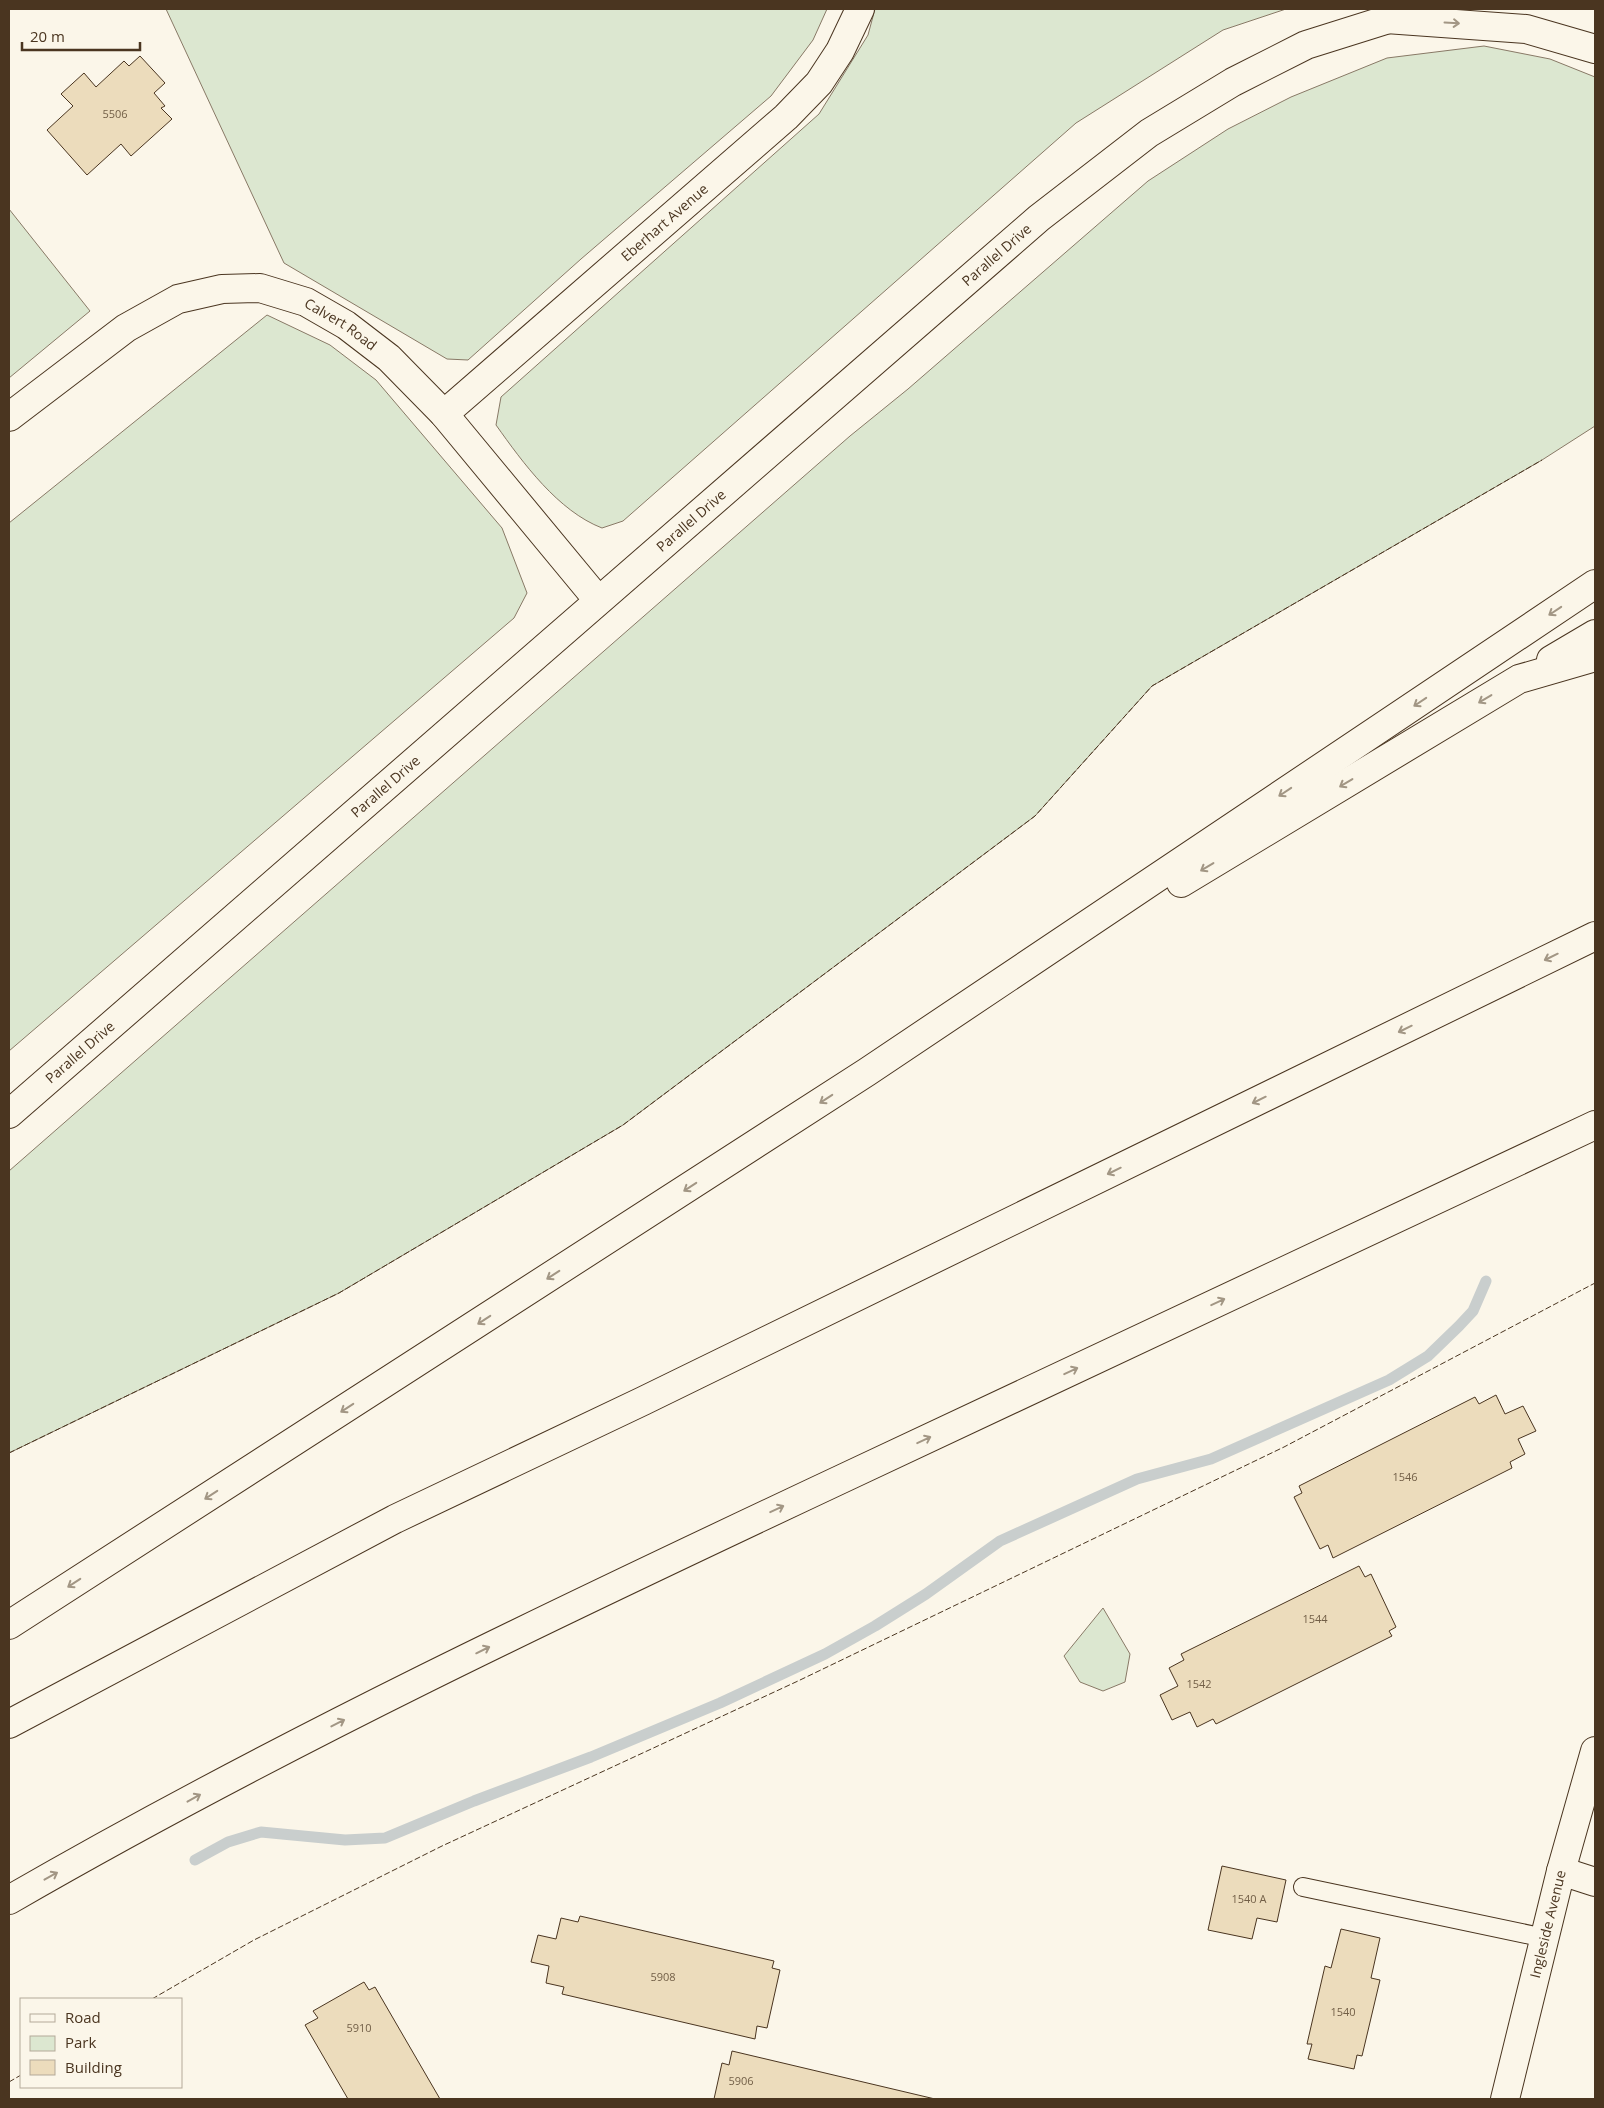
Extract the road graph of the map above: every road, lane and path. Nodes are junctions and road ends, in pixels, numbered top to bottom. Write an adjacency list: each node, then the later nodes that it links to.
1 (860, 9): 5 (main road, Eberhart Avenue)
2 (1424, 9): 3 (main road, Parallel Drive)
3 (1386, 19): 4 (main road, one-way to 4); 8 (main road, Parallel Drive)
4 (1595, 49)
5 (444, 414): 6 (main road, Calvert Road); 8 (main road, Calvert Road)
6 (9, 417)
7 (1595, 584): 13 (main road, one-way to 13)
8 (598, 600): 14 (main road, Parallel Drive)
9 (1595, 634): 11 (main road)
10 (1595, 657): 11 (main road)
11 (1519, 679): 13 (main road, one-way to 13)
12 (1595, 936): 17 (main road, one-way to 17)
13 (867, 1072): 16 (main road, one-way to 16)
14 (9, 1114)
15 (1595, 1124): 22 (main road, one-way to 15)
16 (9, 1625)
17 (9, 1724)
18 (1595, 1751): 19 (main road, Ingleside Avenue)
19 (1561, 1871): 20 (main road); 23 (main road, Ingleside Avenue)
20 (1595, 1882)
21 (1303, 1887): 23 (lane)
22 (9, 1900)
23 (1545, 1938): 24 (main road, Ingleside Avenue)
24 (1506, 2099)

